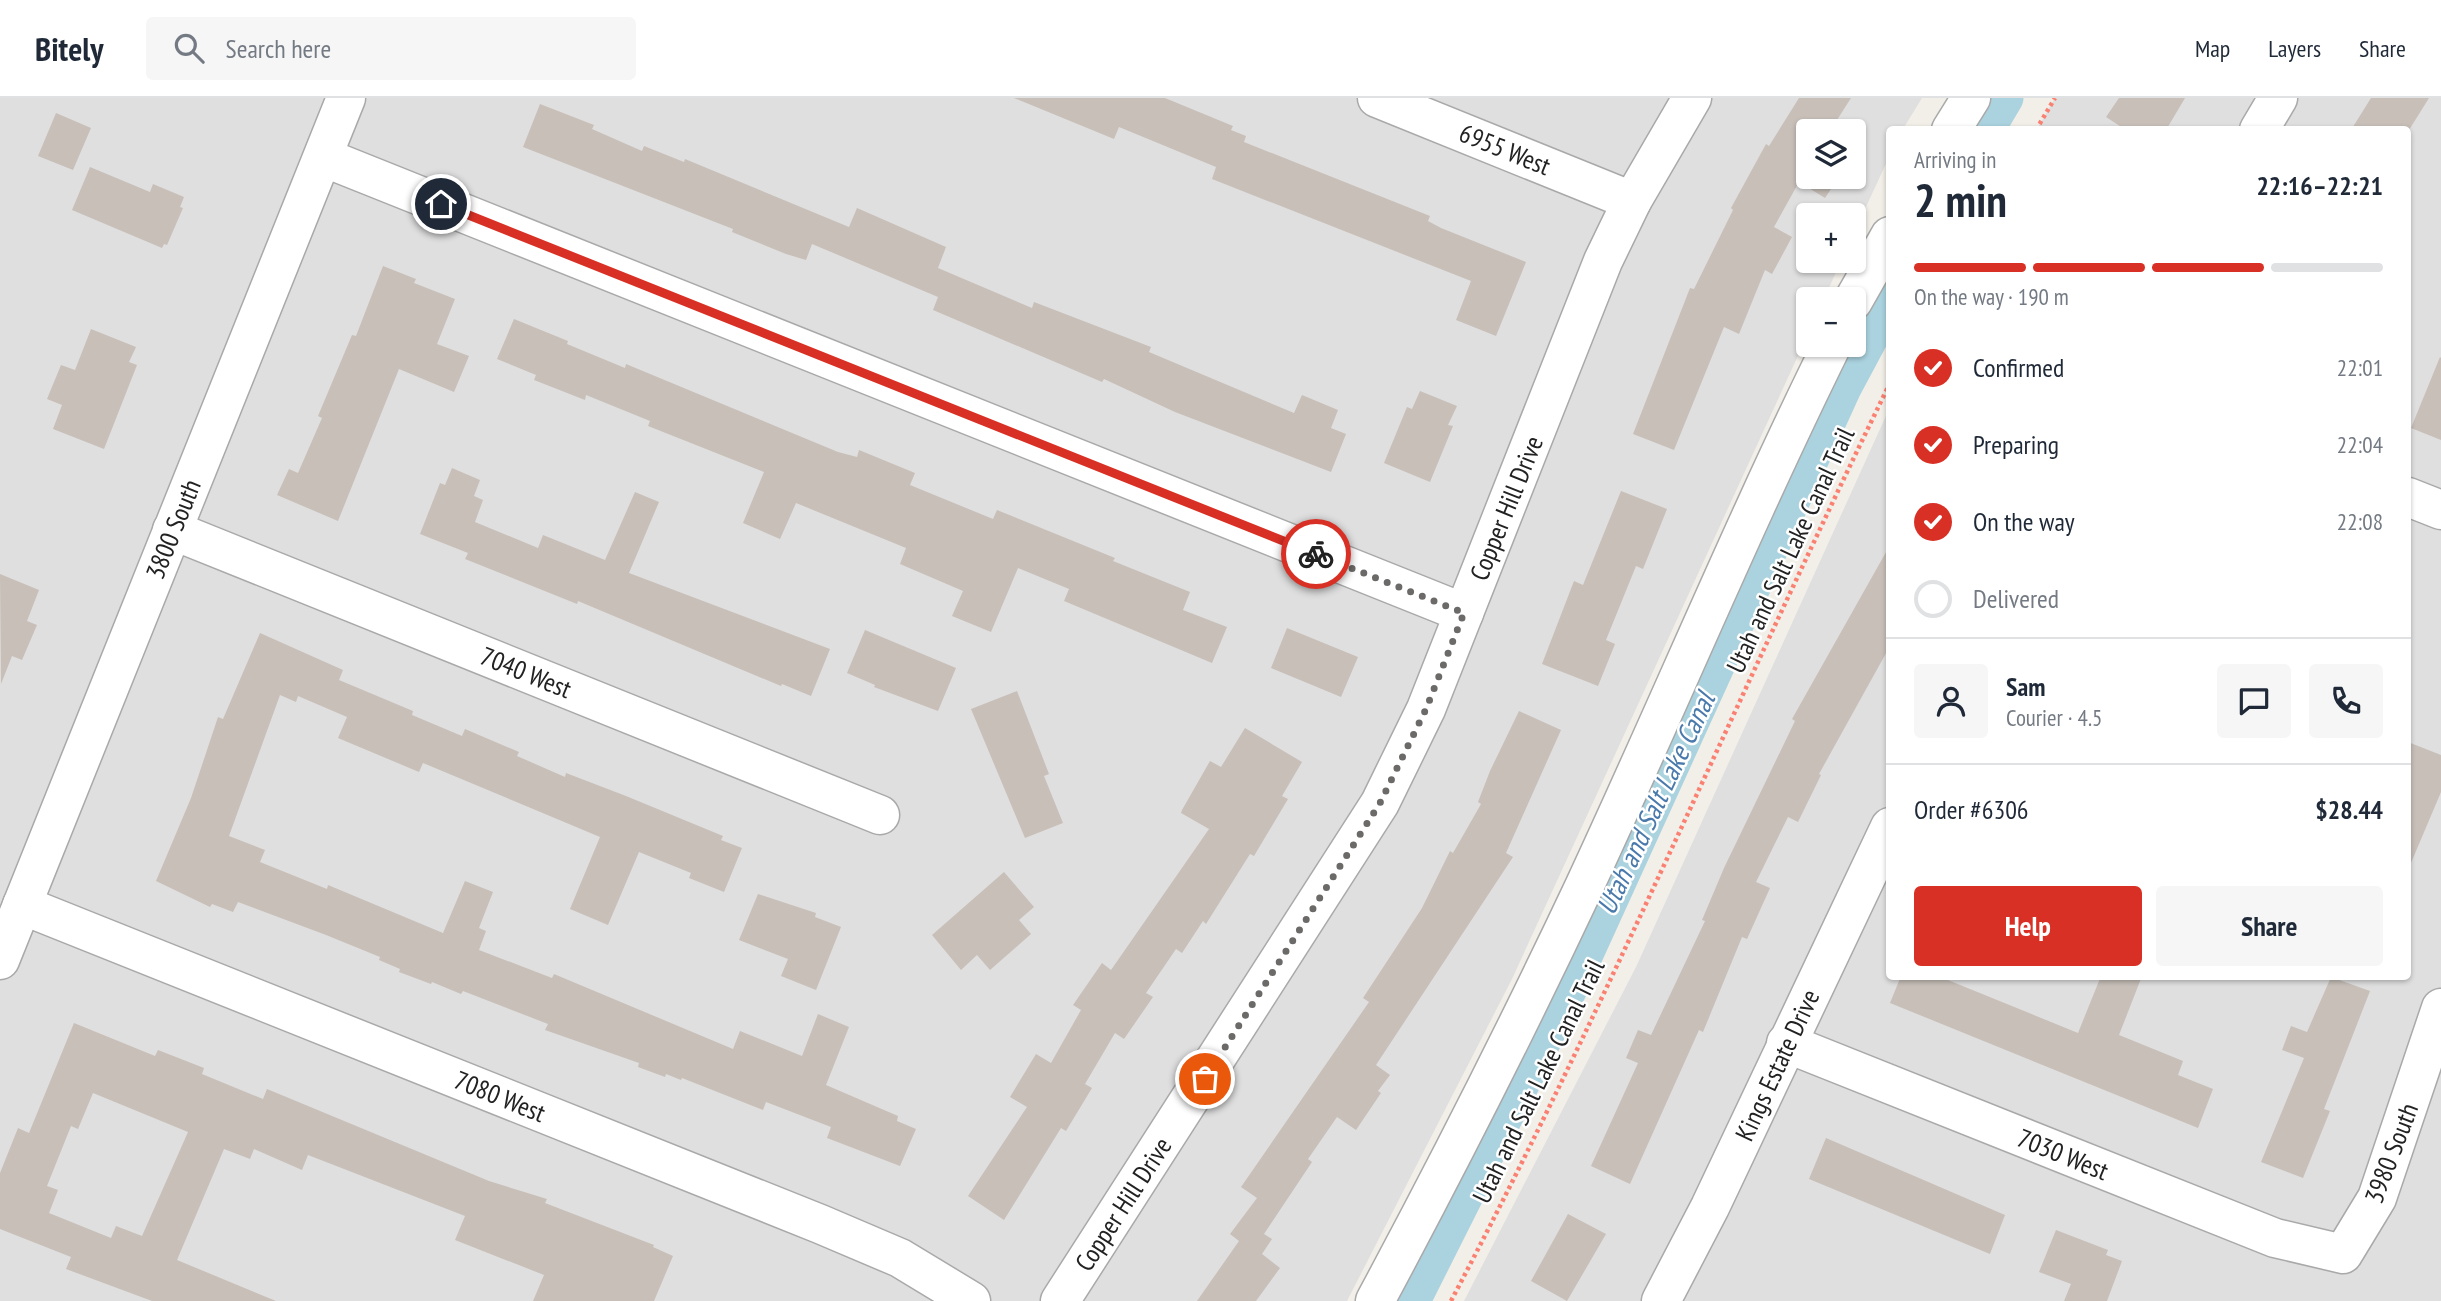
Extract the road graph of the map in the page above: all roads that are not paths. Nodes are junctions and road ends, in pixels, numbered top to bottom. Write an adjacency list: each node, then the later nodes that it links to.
1 (346, 98): 8 (street, 3800 South)
2 (1377, 98): 9 (street, 6955 West)
3 (1692, 98): 9 (street, Copper Hill Drive)
4 (1971, 98): 6 (street)
5 (2278, 98): 7 (street)
6 (1954, 126)
7 (2261, 126)
8 (323, 156): 15 (street, 3800 South); 16 (street)
9 (1632, 201): 16 (street, Copper Hill Drive)
10 (1886, 243): 11 (street)
11 (1861, 287)
12 (1826, 357): 26 (street)
13 (2411, 498): 14 (street)
14 (2441, 510)
15 (173, 530): 17 (street, 7040 West); 19 (street, 3800 South)
16 (1464, 613): 25 (street, Copper Hill Drive)
17 (880, 815)
18 (1886, 835): 22 (street, Kings Estate Drive)
19 (22, 905): 20 (street, 3800 South); 24 (street, 7080 West)
20 (0, 960)
21 (2441, 1008): 23 (street, 3980 South)
22 (1786, 1043): 23 (street, 7030 West); 27 (street, Kings Estate Drive)
23 (2343, 1254)
24 (971, 1301)
25 (1060, 1301)
26 (1375, 1301)
27 (1661, 1301)

